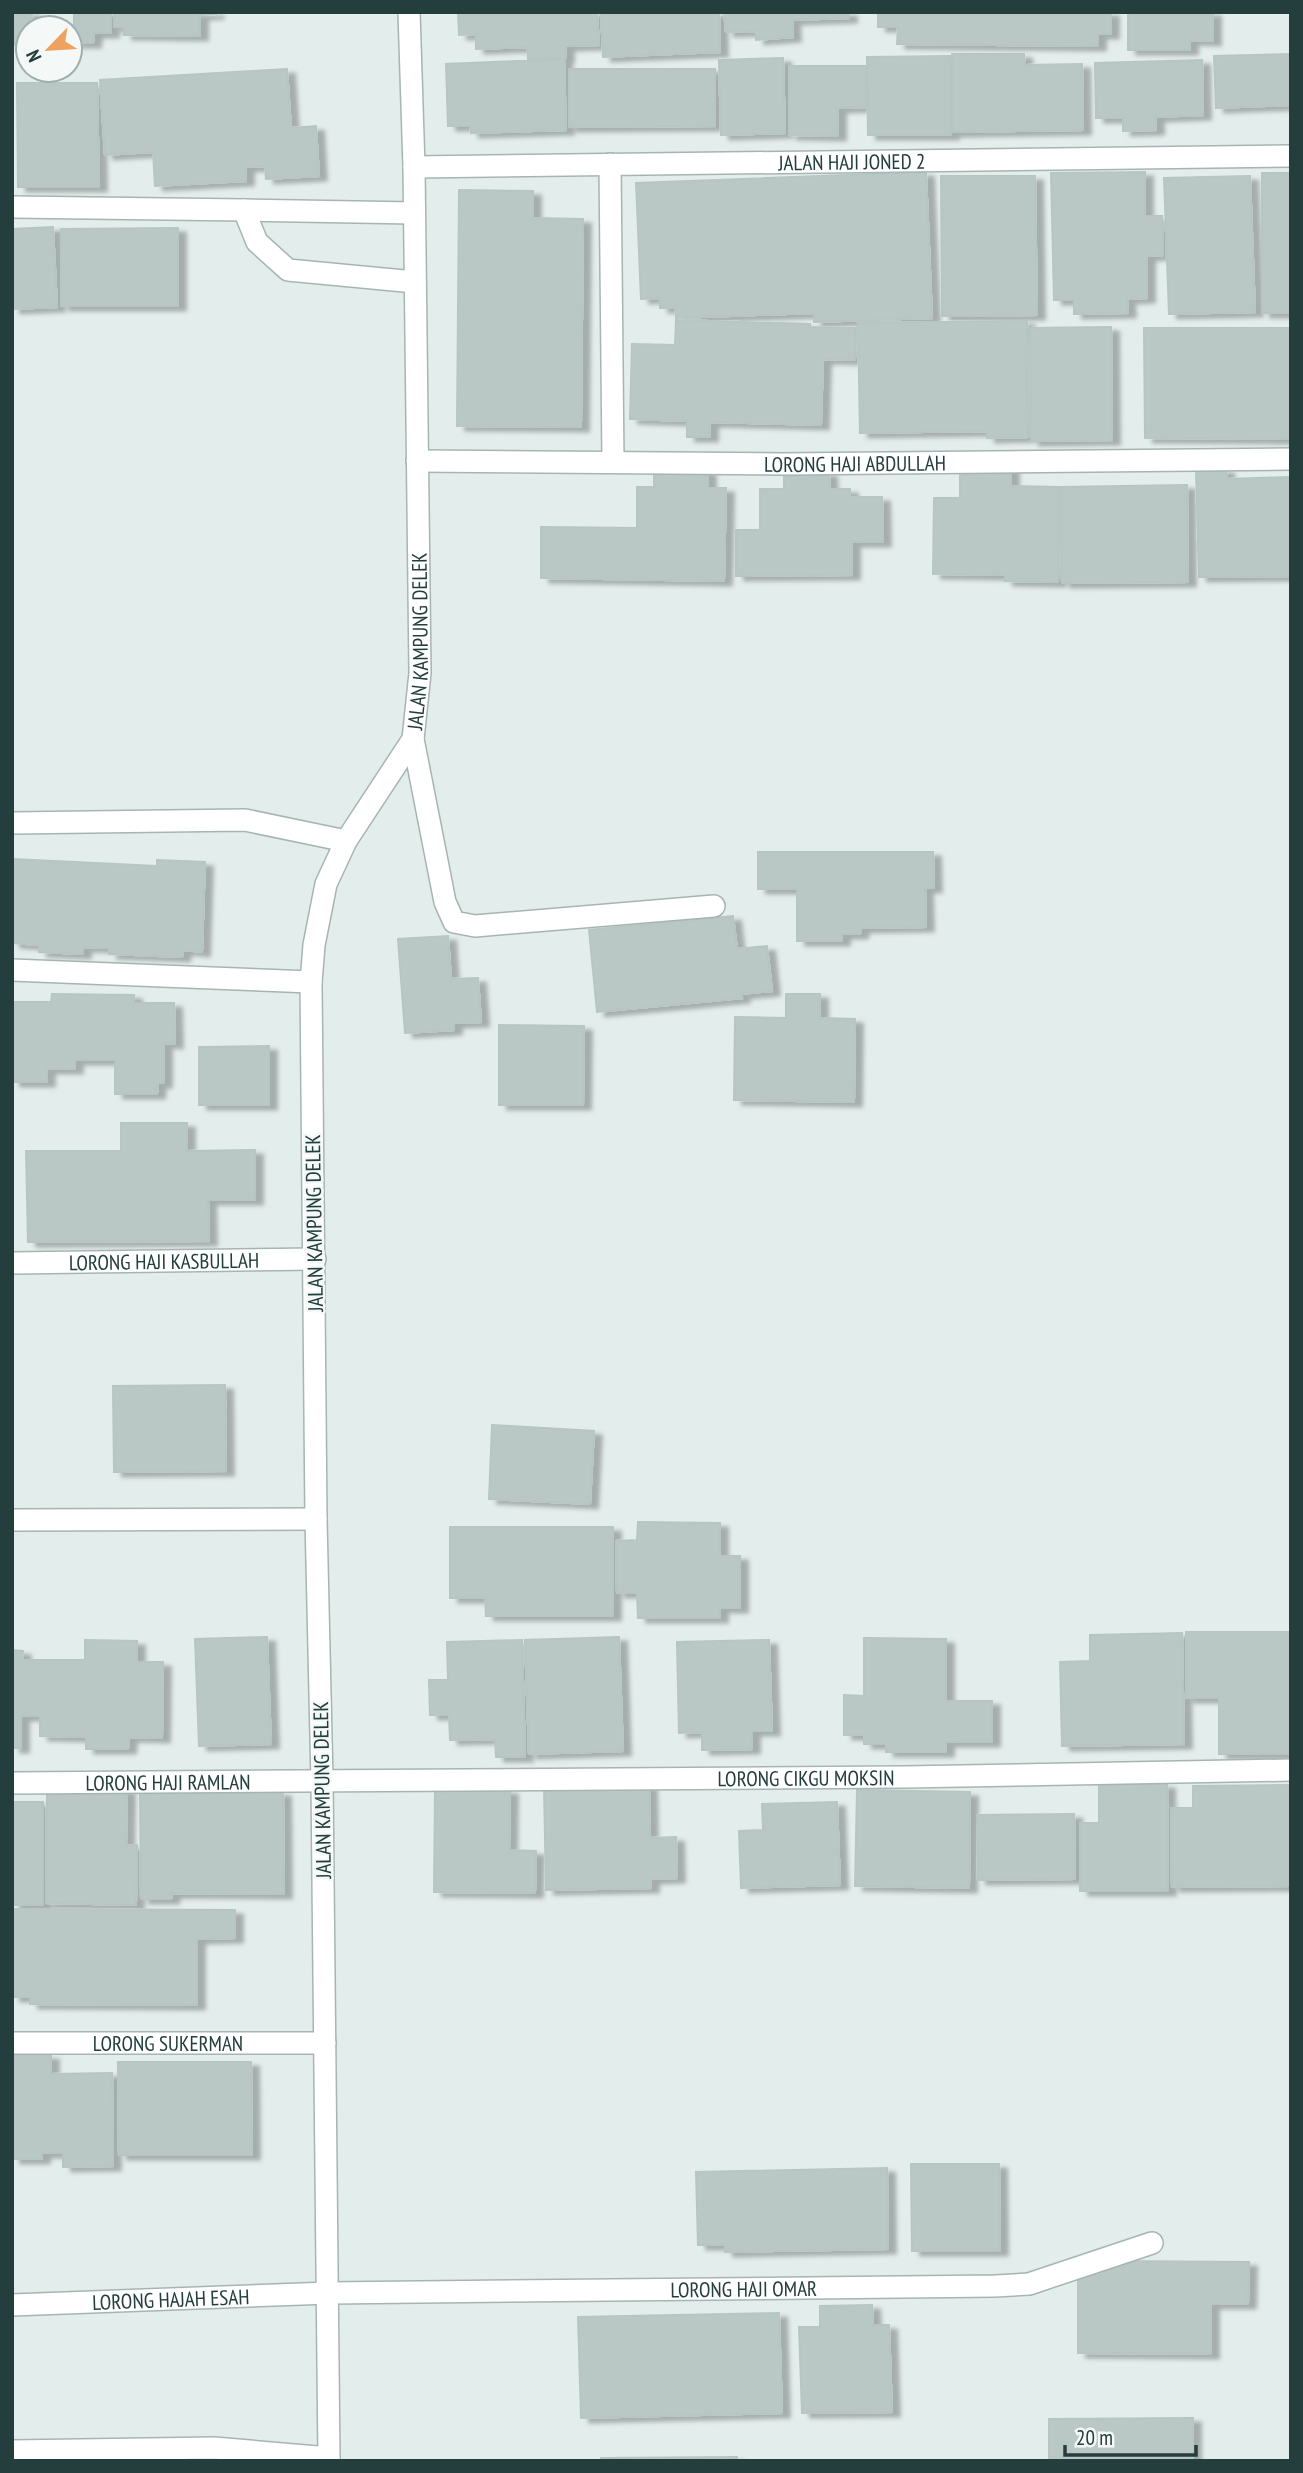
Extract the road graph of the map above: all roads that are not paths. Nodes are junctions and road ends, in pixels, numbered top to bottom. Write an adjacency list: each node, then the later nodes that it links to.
1 (409, 12): 4 (street, JALAN KAMPUNG DELEK)
2 (1291, 156): 3 (street, JALAN HAJI JONED 2)
3 (610, 164): 4 (street, JALAN HAJI JONED 2); 11 (street)
4 (414, 167): 7 (street, JALAN KAMPUNG DELEK)
5 (12, 207): 6 (street)
6 (244, 210): 7 (street); 8 (street)
7 (414, 213): 8 (street, JALAN KAMPUNG DELEK)
8 (415, 282): 10 (street, JALAN KAMPUNG DELEK)
9 (1291, 459): 11 (street, LORONG HAJI ABDULLAH)
10 (418, 461): 11 (street, LORONG HAJI ABDULLAH); 12 (street, JALAN KAMPUNG DELEK)
11 (613, 462)
12 (413, 739): 14 (street, JALAN KAMPUNG DELEK); 15 (street)
13 (12, 823): 14 (street)
14 (346, 841): 17 (street, JALAN KAMPUNG DELEK)
15 (714, 906)
16 (12, 970): 17 (street)
17 (311, 982): 18 (street, JALAN KAMPUNG DELEK)
18 (315, 1259): 19 (street, LORONG HAJI KASBULLAH); 20 (street, JALAN KAMPUNG DELEK)
19 (12, 1263)
20 (316, 1519): 21 (street); 23 (street, JALAN KAMPUNG DELEK)
21 (12, 1520)
22 (1291, 1770): 23 (street, LORONG CIKGU MOKSIN)
23 (323, 1782): 24 (street, LORONG HAJI RAMLAN); 26 (street, JALAN KAMPUNG DELEK)
24 (12, 1783)
25 (12, 2043): 26 (street, LORONG SUKERMAN)
26 (325, 2043): 28 (street, JALAN KAMPUNG DELEK)
27 (1152, 2243): 28 (street, LORONG HAJI OMAR)
28 (329, 2293): 29 (street, LORONG HAJAH ESAH); 31 (street, JALAN KAMPUNG DELEK)
29 (12, 2305)
30 (12, 2451): 31 (street)
31 (329, 2460)

